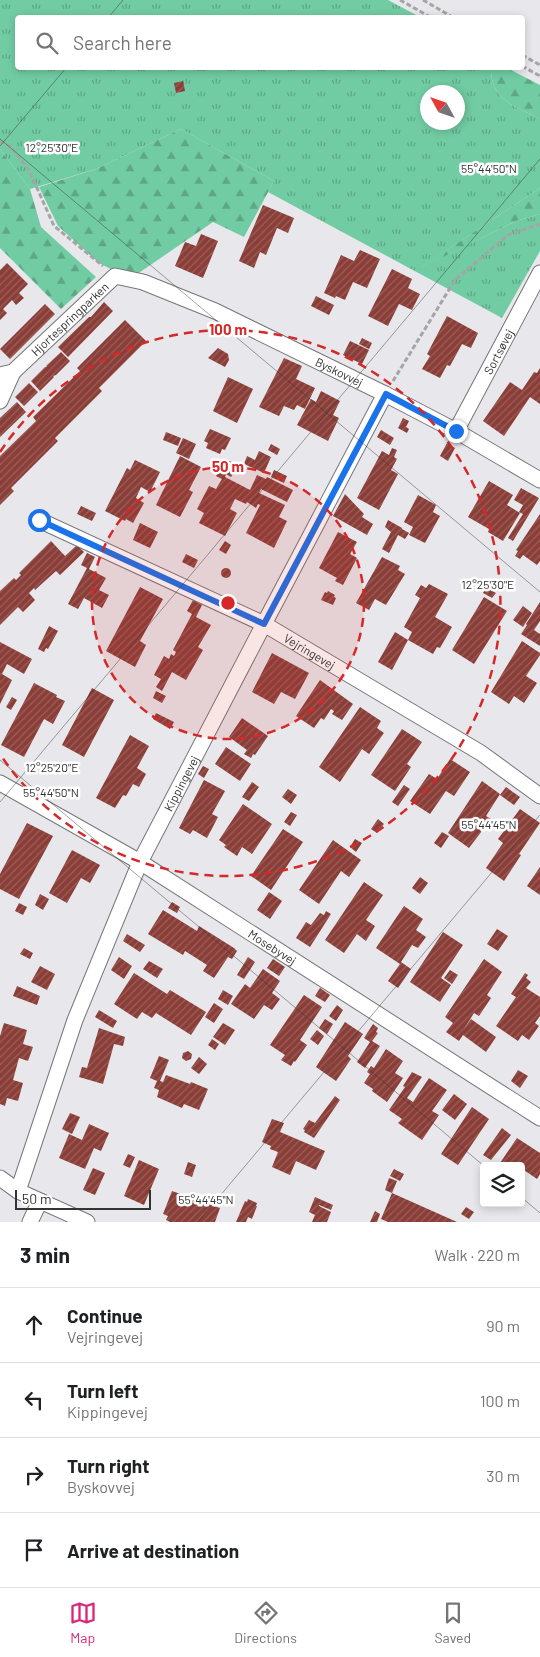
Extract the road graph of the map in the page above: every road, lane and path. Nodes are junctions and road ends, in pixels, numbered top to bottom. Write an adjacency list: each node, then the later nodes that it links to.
1 (400, 0): 3 (path)
2 (423, 0): 4 (path)
3 (427, 15)
4 (449, 15)
5 (525, 57): 6 (path)
6 (540, 65)
7 (525, 68): 8 (path)
8 (540, 76)
9 (0, 141): 12 (path)
10 (540, 224): 15 (path)
11 (540, 273): 17 (street, Sortsøvej)
12 (115, 276): 13 (street, Hjortespringparken); 14 (street, Hjortespringparken)
13 (215, 311): 15 (street, Byskovvej)
14 (7, 374): 16 (street, Hjortespringparken)
15 (386, 394): 17 (street, Byskovvej); 20 (street, Kippingevej)
16 (0, 401)
17 (456, 431): 18 (street, Byskovvej)
18 (540, 480)
19 (39, 520): 20 (street, Vejringevej)
20 (264, 624): 22 (street, Vejringevej); 23 (street, Kippingevej)
21 (0, 783): 23 (street, Mosebyvej)
22 (540, 796)
23 (140, 862): 24 (street, Mosebyvej); 26 (street, Kippingevej)
24 (540, 1118)
25 (0, 1178): 26 (street)
26 (18, 1191): 27 (street)
27 (40, 1201): 28 (street); 29 (street)
28 (30, 1222)
29 (87, 1222)

